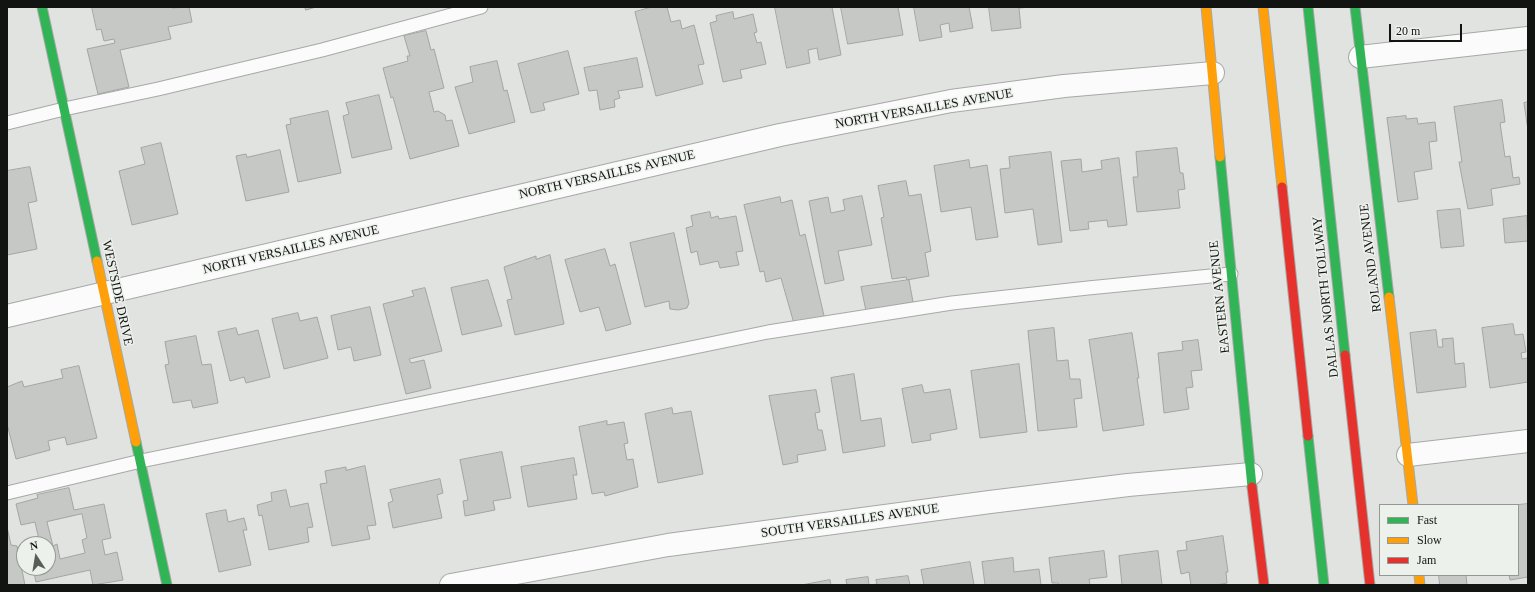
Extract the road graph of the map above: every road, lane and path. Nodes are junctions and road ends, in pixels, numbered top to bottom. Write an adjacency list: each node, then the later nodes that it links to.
1 (42, 7): 10 (main road, WESTSIDE DRIVE)
2 (481, 7): 10 (lane)
3 (1206, 7): 9 (main road, EASTERN AVENUE)
4 (1262, 7): 24 (main road)
5 (1308, 7): 25 (main road, DALLAS NORTH TOLLWAY)
6 (1355, 7): 8 (main road, ROLAND AVENUE)
7 (1528, 38): 8 (street)
8 (1360, 57): 16 (main road, ROLAND AVENUE)
9 (1213, 73): 12 (main road, EASTERN AVENUE); 13 (street, NORTH VERSAILLES AVENUE)
10 (64, 109): 11 (lane); 13 (main road, WESTSIDE DRIVE)
11 (7, 124)
12 (1231, 274): 17 (lane); 18 (main road, EASTERN AVENUE)
13 (104, 293): 14 (street, NORTH VERSAILLES AVENUE); 17 (main road, WESTSIDE DRIVE)
14 (7, 316)
15 (1528, 441): 16 (street)
16 (1408, 455): 20 (main road, ROLAND AVENUE)
17 (141, 461): 19 (lane); 21 (main road, WESTSIDE DRIVE)
18 (1251, 474): 22 (street, SOUTH VERSAILLES AVENUE); 23 (main road, EASTERN AVENUE)
19 (7, 493)
20 (1412, 504)
21 (167, 585)
22 (451, 585)
23 (1264, 585)
24 (1324, 585)
25 (1370, 585)

